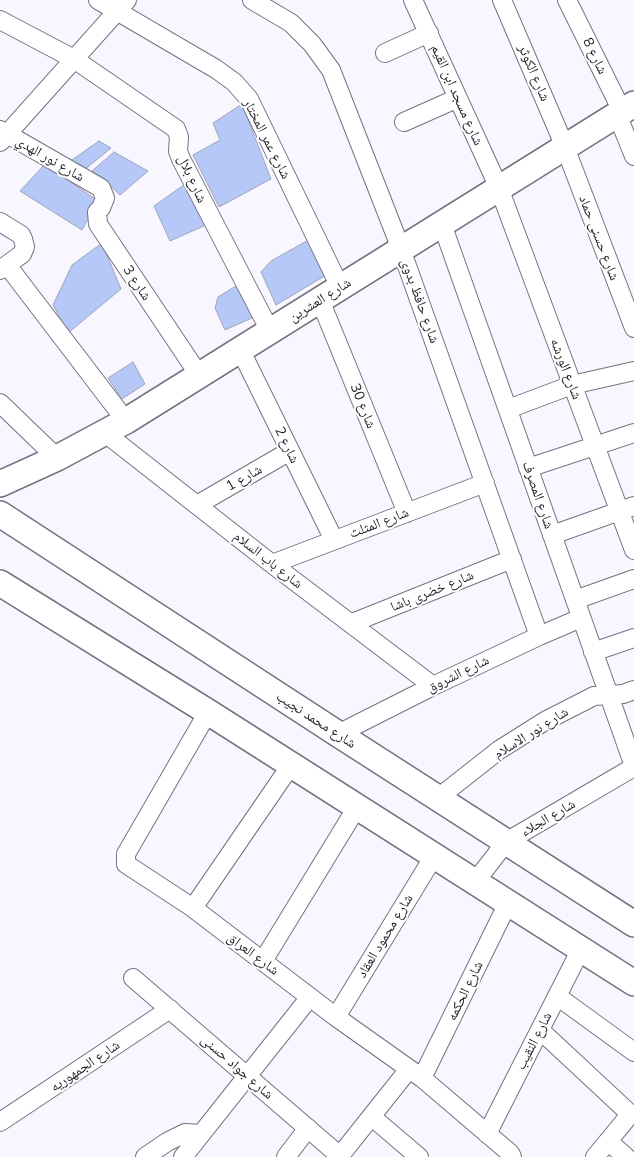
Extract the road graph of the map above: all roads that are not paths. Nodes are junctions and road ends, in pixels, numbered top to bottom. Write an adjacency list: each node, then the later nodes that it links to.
1 (98, 0): 6 (street, شارع عمر المختار)
2 (252, 0): 21 (street, شارع حافظ بدوى)
3 (502, 0): 15 (street, شارع الكوثر)
4 (567, 0): 12 (street, شارع 8)
5 (414, 1): 8 (street, شارع مسجد ابن القيم)
6 (122, 5): 10 (street); 24 (street, شارع عمر المختار)
7 (0, 20): 10 (street, شارع بلال)
8 (429, 33): 9 (street); 11 (street, شارع مسجد ابن القيم)
9 (385, 53)
10 (74, 59): 14 (street); 26 (street, شارع بلال)
11 (458, 98): 13 (street); 18 (street, شارع مسجد ابن القيم)
12 (624, 110): 15 (main road, شارع العشرين); 16 (street, شارع 8)
13 (404, 122)
14 (2, 136): 17 (street, شارع نور الهدي)
15 (565, 147): 18 (main road, شارع العشرين); 23 (street, شارع حسنى حماد)
16 (634, 156)
17 (101, 188): 29 (street, شارع 3)
18 (498, 188): 20 (main road, شارع العشرين); 30 (street, شارع الورشه)
19 (0, 222): 22 (street)
20 (442, 224): 21 (main road, شارع العشرين); 32 (street, شارع المصرف)
21 (401, 249): 24 (main road, شارع العشرين); 40 (street, شارع حافظ بدوى)
22 (3, 268): 33 (street)
23 (627, 287): 25 (street, شارع حسنى حماد)
24 (330, 294): 26 (main road, شارع العشرين); 44 (street, شارع 30)
25 (634, 328)
26 (270, 331): 27 (main road, شارع العشرين)
27 (240, 350): 29 (main road, شارع العشرين); 37 (street, شارع 2)
28 (634, 371): 30 (street)
29 (199, 375): 33 (main road, شارع العشرين)
30 (572, 384): 32 (street); 36 (street, شارع الورشه)
31 (0, 404): 38 (street)
32 (508, 409): 39 (street, شارع المصرف)
33 (126, 421): 35 (main road, شارع العشرين)
34 (634, 432): 36 (street)
35 (105, 433): 38 (main road, شارع العشرين); 42 (street, شارع باب السلام)
36 (595, 446): 39 (street); 43 (street, شارع الورشه)
37 (290, 451): 42 (street, شارع 1); 47 (street, شارع 2)
38 (57, 458): 41 (main road, شارع العشرين)
39 (528, 468): 46 (street, شارع المصرف)
40 (485, 483): 44 (street, شارع المثلث); 49 (street, شارع حافظ بدوى)
41 (0, 484)
42 (197, 505): 50 (street, شارع باب السلام)
43 (627, 508): 46 (street); 48 (street, شارع الورشه)
44 (407, 513): 47 (street, شارع المثلث)
45 (0, 514): 63 (main road, شارع محمد نجيب)
46 (552, 535): 53 (street, شارع المصرف)
47 (334, 540): 50 (street, شارع المثلث)
48 (634, 550)
49 (512, 559): 55 (street, شارع خضرى باشا); 56 (street, شارع حافظ بدوى)
50 (272, 564): 55 (street, شارع باب السلام)
51 (634, 579): 53 (street)
52 (0, 583): 62 (main road)
53 (575, 600): 54 (street, شارع المصرف)
54 (581, 618): 56 (street, شارع الشروق); 58 (street, شارع المصرف)
55 (352, 623): 59 (street, شارع باب السلام)
56 (539, 636): 59 (street, شارع الشروق)
57 (634, 638): 58 (street)
58 (593, 652): 61 (street, شارع المصرف)
59 (433, 686): 63 (street, شارع الشروق)
60 (634, 690): 61 (street, شارع نور الاسلام)
61 (609, 696): 64 (street, شارع المصرف); 66 (street, شارع نور الاسلام)
62 (208, 712): 65 (main road); 72 (street, شارع العراق)
63 (338, 734): 66 (main road, شارع محمد نجيب)
64 (633, 759): 68 (street, شارع الجلاء)
65 (291, 765): 67 (main road); 72 (street)
66 (438, 798): 68 (main road, شارع محمد نجيب)
67 (357, 807): 69 (main road); 75 (street)
68 (506, 842): 70 (street, شارع الجلاء); 73 (main road, شارع محمد نجيب)
69 (434, 856): 70 (main road); 81 (street, شارع محمود العقاد)
70 (475, 882): 71 (main road)
71 (508, 903): 74 (main road); 84 (street, شارع الحكمه)
72 (193, 908): 75 (street, شارع العراق)
73 (634, 924)
74 (581, 950): 77 (main road); 78 (street, شارع النقيب)
75 (263, 961): 79 (street, شارع العراق)
76 (133, 978): 80 (street, شارع جواد حسنى)
77 (634, 983)
78 (557, 996): 82 (street, شارع النقيب); 83 (street)
79 (310, 997): 81 (street, شارع العراق); 85 (street)
80 (170, 1009): 85 (street, شارع جواد حسنى); 87 (street, شارع الجمهوريه)
81 (336, 1017): 84 (street, شارع العراق)
82 (540, 1030): 90 (street, شارع النقيب); 91 (street)
83 (634, 1052)
84 (416, 1074): 86 (street, شارع الحكمه); 90 (street, شارع العراق)
85 (248, 1076): 88 (street, شارع جواد حسنى); 89 (street)
86 (372, 1117): 92 (street, شارع الحكمه); 96 (street)
87 (0, 1122)
88 (308, 1128): 92 (street, شارع جواد حسنى); 95 (street)
89 (201, 1134): 93 (street); 94 (street)
90 (487, 1134): 97 (street, شارع العراق)
91 (608, 1141): 98 (street); 99 (street)
92 (340, 1156)
93 (145, 1157)
94 (183, 1157)
95 (286, 1157)
96 (419, 1157)
97 (512, 1157)
98 (596, 1157)
99 (626, 1157)

